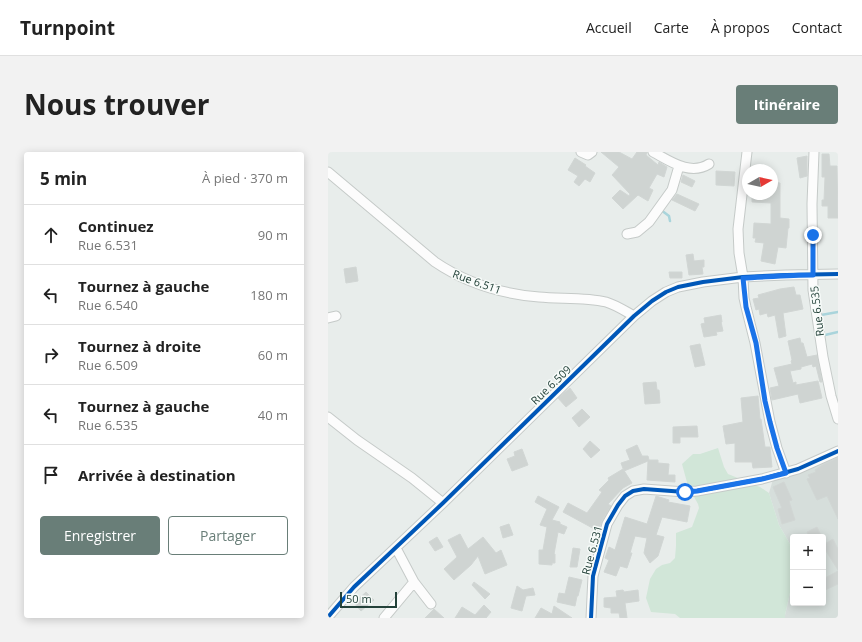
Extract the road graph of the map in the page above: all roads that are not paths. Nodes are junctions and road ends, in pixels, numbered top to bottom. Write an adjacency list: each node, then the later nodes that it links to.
1 (582, 152): 2 (street)
2 (592, 152)
3 (653, 152): 7 (street)
4 (747, 152): 12 (street)
5 (814, 152): 11 (street, Rue 6.535)
6 (709, 164): 7 (street)
7 (680, 166): 9 (street)
8 (328, 172): 13 (street, Rue 6.511)
9 (627, 234)
10 (838, 274): 11 (street, Rue 6.509)
11 (813, 275): 12 (street, Rue 6.509); 15 (street, Rue 6.535)
12 (743, 278): 13 (street, Rue 6.509); 17 (street)
13 (634, 316): 18 (street, Rue 6.509)
14 (328, 417): 18 (street)
15 (838, 419)
16 (838, 451): 17 (street, Rue 6.531)
17 (786, 473): 24 (street, Rue 6.531)
18 (443, 503): 19 (street, Rue 6.509)
19 (396, 548): 20 (street); 22 (street, Rue 6.509)
20 (414, 582): 21 (street); 23 (street)
21 (431, 604)
22 (328, 617)
23 (384, 618)
24 (591, 618)

